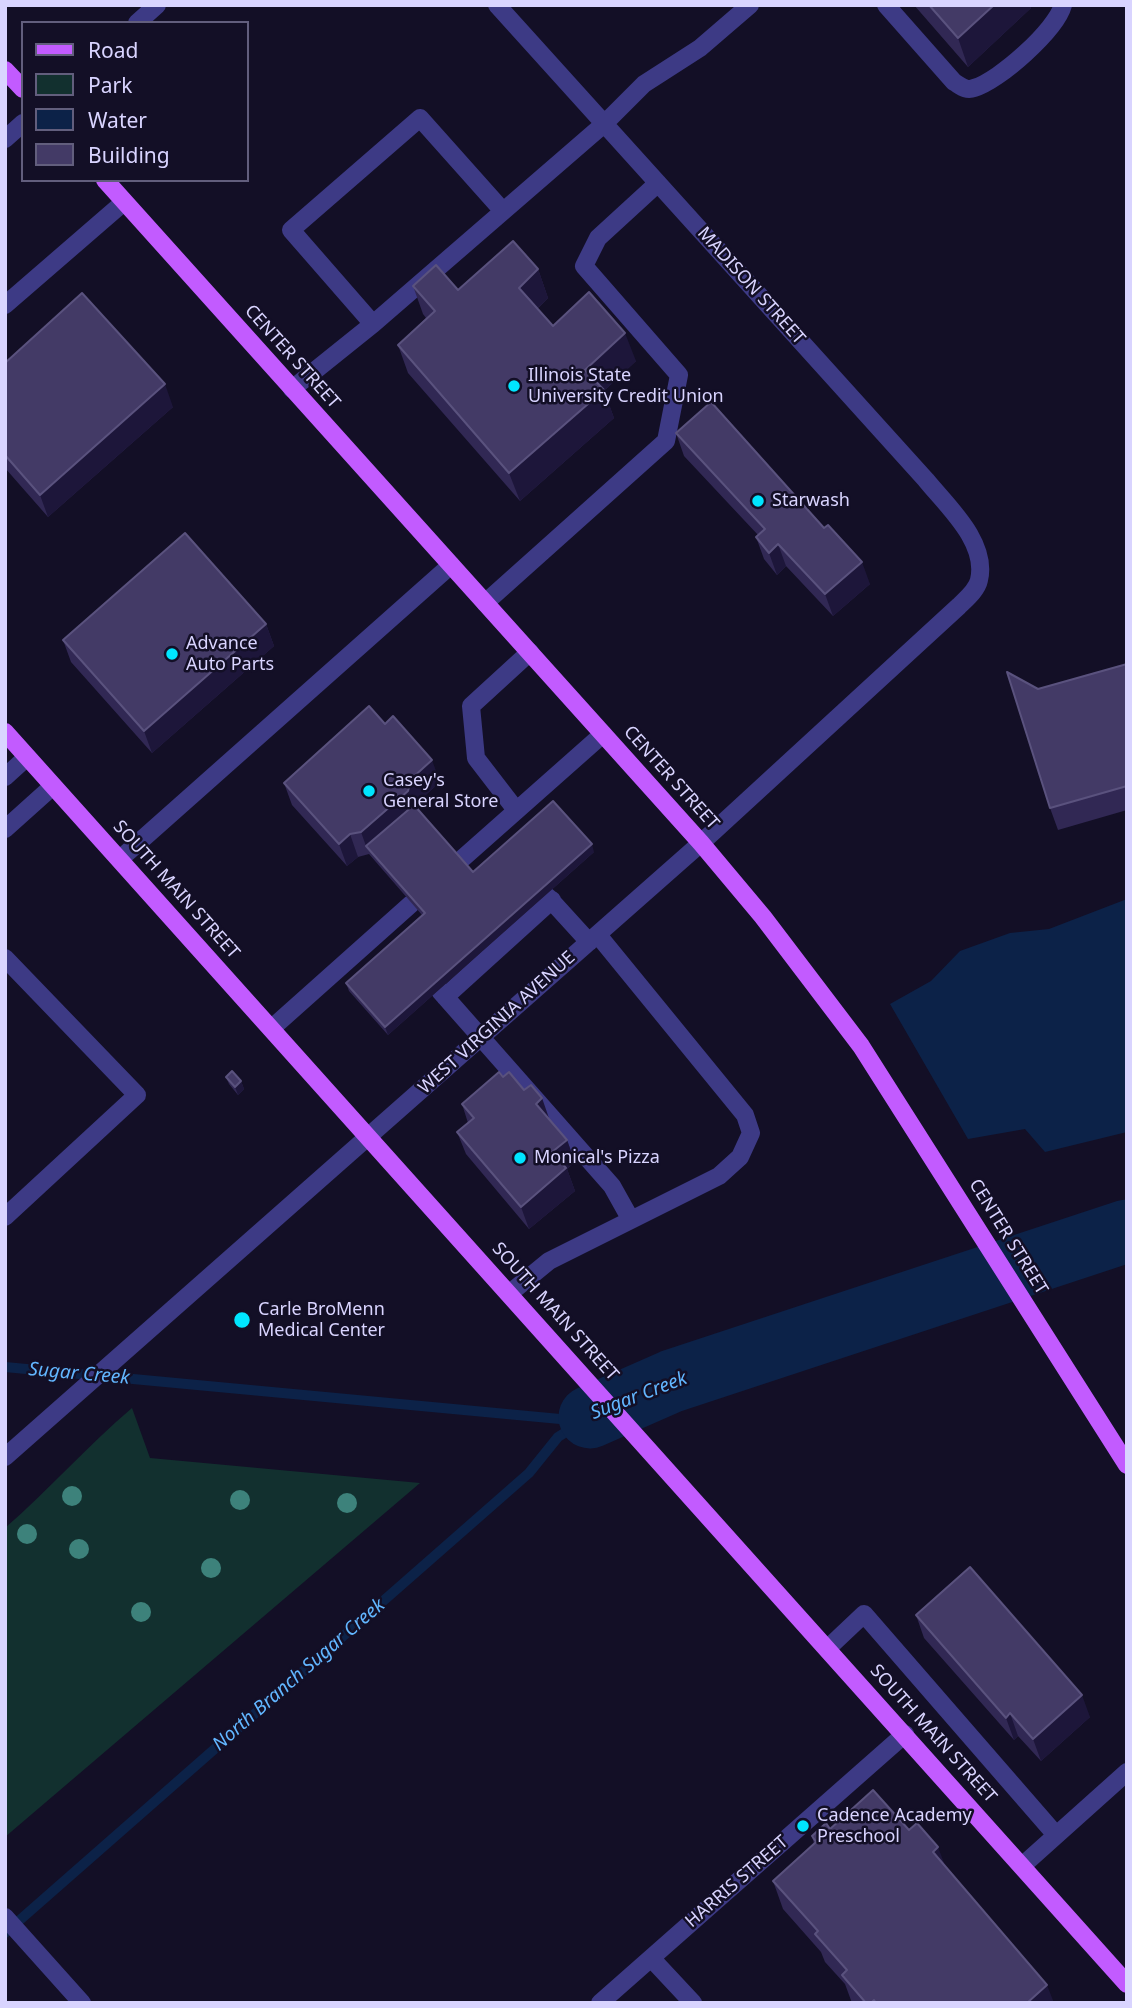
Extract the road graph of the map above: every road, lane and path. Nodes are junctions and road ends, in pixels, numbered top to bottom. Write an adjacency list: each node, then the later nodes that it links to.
1 (157, 5): 6 (street)
2 (496, 5): 9 (street, MADISON STREET)
3 (750, 5): 9 (street)
4 (886, 5): 5 (street)
5 (1060, 7)
6 (140, 21)
7 (5, 70): 8 (main road)
8 (21, 87)
9 (604, 124): 13 (street, MADISON STREET); 15 (street)
10 (21, 125): 11 (street)
11 (5, 139)
12 (107, 182): 14 (main road, CENTER STREET)
13 (658, 183): 20 (street, MADISON STREET); 21 (street)
14 (124, 202): 16 (street); 18 (main road, CENTER STREET)
15 (502, 210): 17 (street); 17 (street)
16 (5, 305)
17 (373, 324): 18 (street)
18 (292, 389): 19 (main road, CENTER STREET)
19 (451, 565): 21 (main road, CENTER STREET); 34 (street)
20 (979, 580): 31 (street, WEST VIRGINIA AVENUE)
21 (485, 603): 22 (main road, CENTER STREET)
22 (530, 652): 24 (main road, CENTER STREET); 28 (street)
23 (5, 732): 25 (main road, SOUTH MAIN STREET)
24 (603, 734): 28 (street); 31 (main road, CENTER STREET)
25 (27, 757): 26 (street); 27 (main road, SOUTH MAIN STREET)
26 (5, 777)
27 (53, 786): 29 (street); 34 (main road, SOUTH MAIN STREET)
28 (516, 810): 30 (street)
29 (5, 829)
30 (490, 833): 32 (street); 33 (street)
31 (701, 843): 37 (street, WEST VIRGINIA AVENUE); 47 (main road, CENTER STREET)
32 (505, 849)
33 (463, 858)
34 (120, 859): 40 (main road, SOUTH MAIN STREET)
35 (411, 904): 36 (street)
36 (384, 928): 38 (street); 40 (street)
37 (593, 938): 41 (street, WEST VIRGINIA AVENUE); 41 (street); 44 (street)
38 (398, 945)
39 (5, 958): 43 (street)
40 (272, 1028): 42 (main road, SOUTH MAIN STREET)
41 (481, 1038): 42 (street, WEST VIRGINIA AVENUE); 44 (street)
42 (370, 1136): 45 (main road, SOUTH MAIN STREET); 46 (street, WEST VIRGINIA AVENUE)
43 (5, 1217)
44 (631, 1220): 45 (street)
45 (510, 1293): 48 (main road, SOUTH MAIN STREET)
46 (5, 1457)
47 (1127, 1465)
48 (828, 1648): 49 (main road, SOUTH MAIN STREET); 51 (street)
49 (905, 1734): 52 (main road, SOUTH MAIN STREET); 54 (street, HARRIS STREET)
50 (1127, 1772): 51 (street)
51 (1056, 1835): 52 (street)
52 (1022, 1866): 55 (main road, SOUTH MAIN STREET)
53 (5, 1917): 56 (street)
54 (651, 1958): 57 (street, HARRIS STREET); 58 (street)
55 (1127, 1984)
56 (82, 2003)
57 (600, 2003)
58 (693, 2003)

